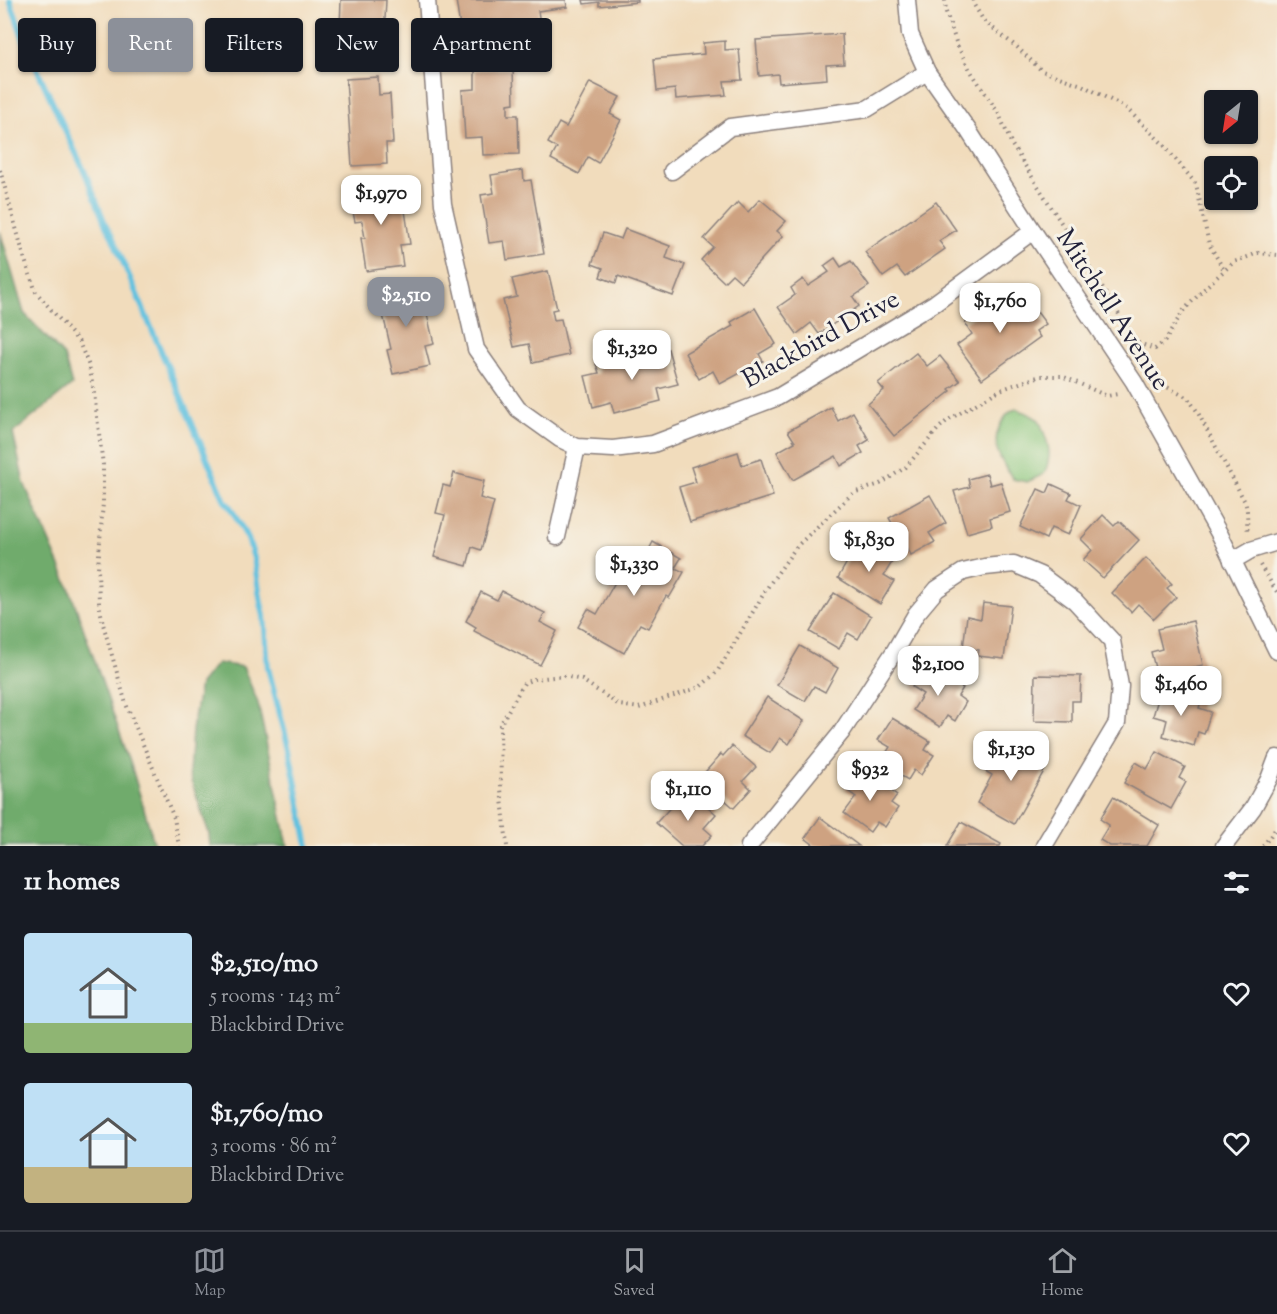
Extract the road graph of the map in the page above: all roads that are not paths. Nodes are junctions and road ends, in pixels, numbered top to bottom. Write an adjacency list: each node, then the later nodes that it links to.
1 (428, 0): 6 (street, Blackbird Drive)
2 (907, 0): 3 (street, Mitchell Avenue)
3 (927, 72): 4 (street); 5 (street, Mitchell Avenue)
4 (672, 171)
5 (1033, 231): 6 (street, Blackbird Drive); 9 (street, Mitchell Avenue)
6 (577, 447): 7 (street)
7 (557, 537)
8 (1277, 542): 9 (street)
9 (1232, 561): 10 (street, Mitchell Avenue)
10 (1277, 651)
11 (1277, 758): 14 (street)
12 (1050, 844): 13 (street)
13 (749, 846)
14 (1224, 846)

